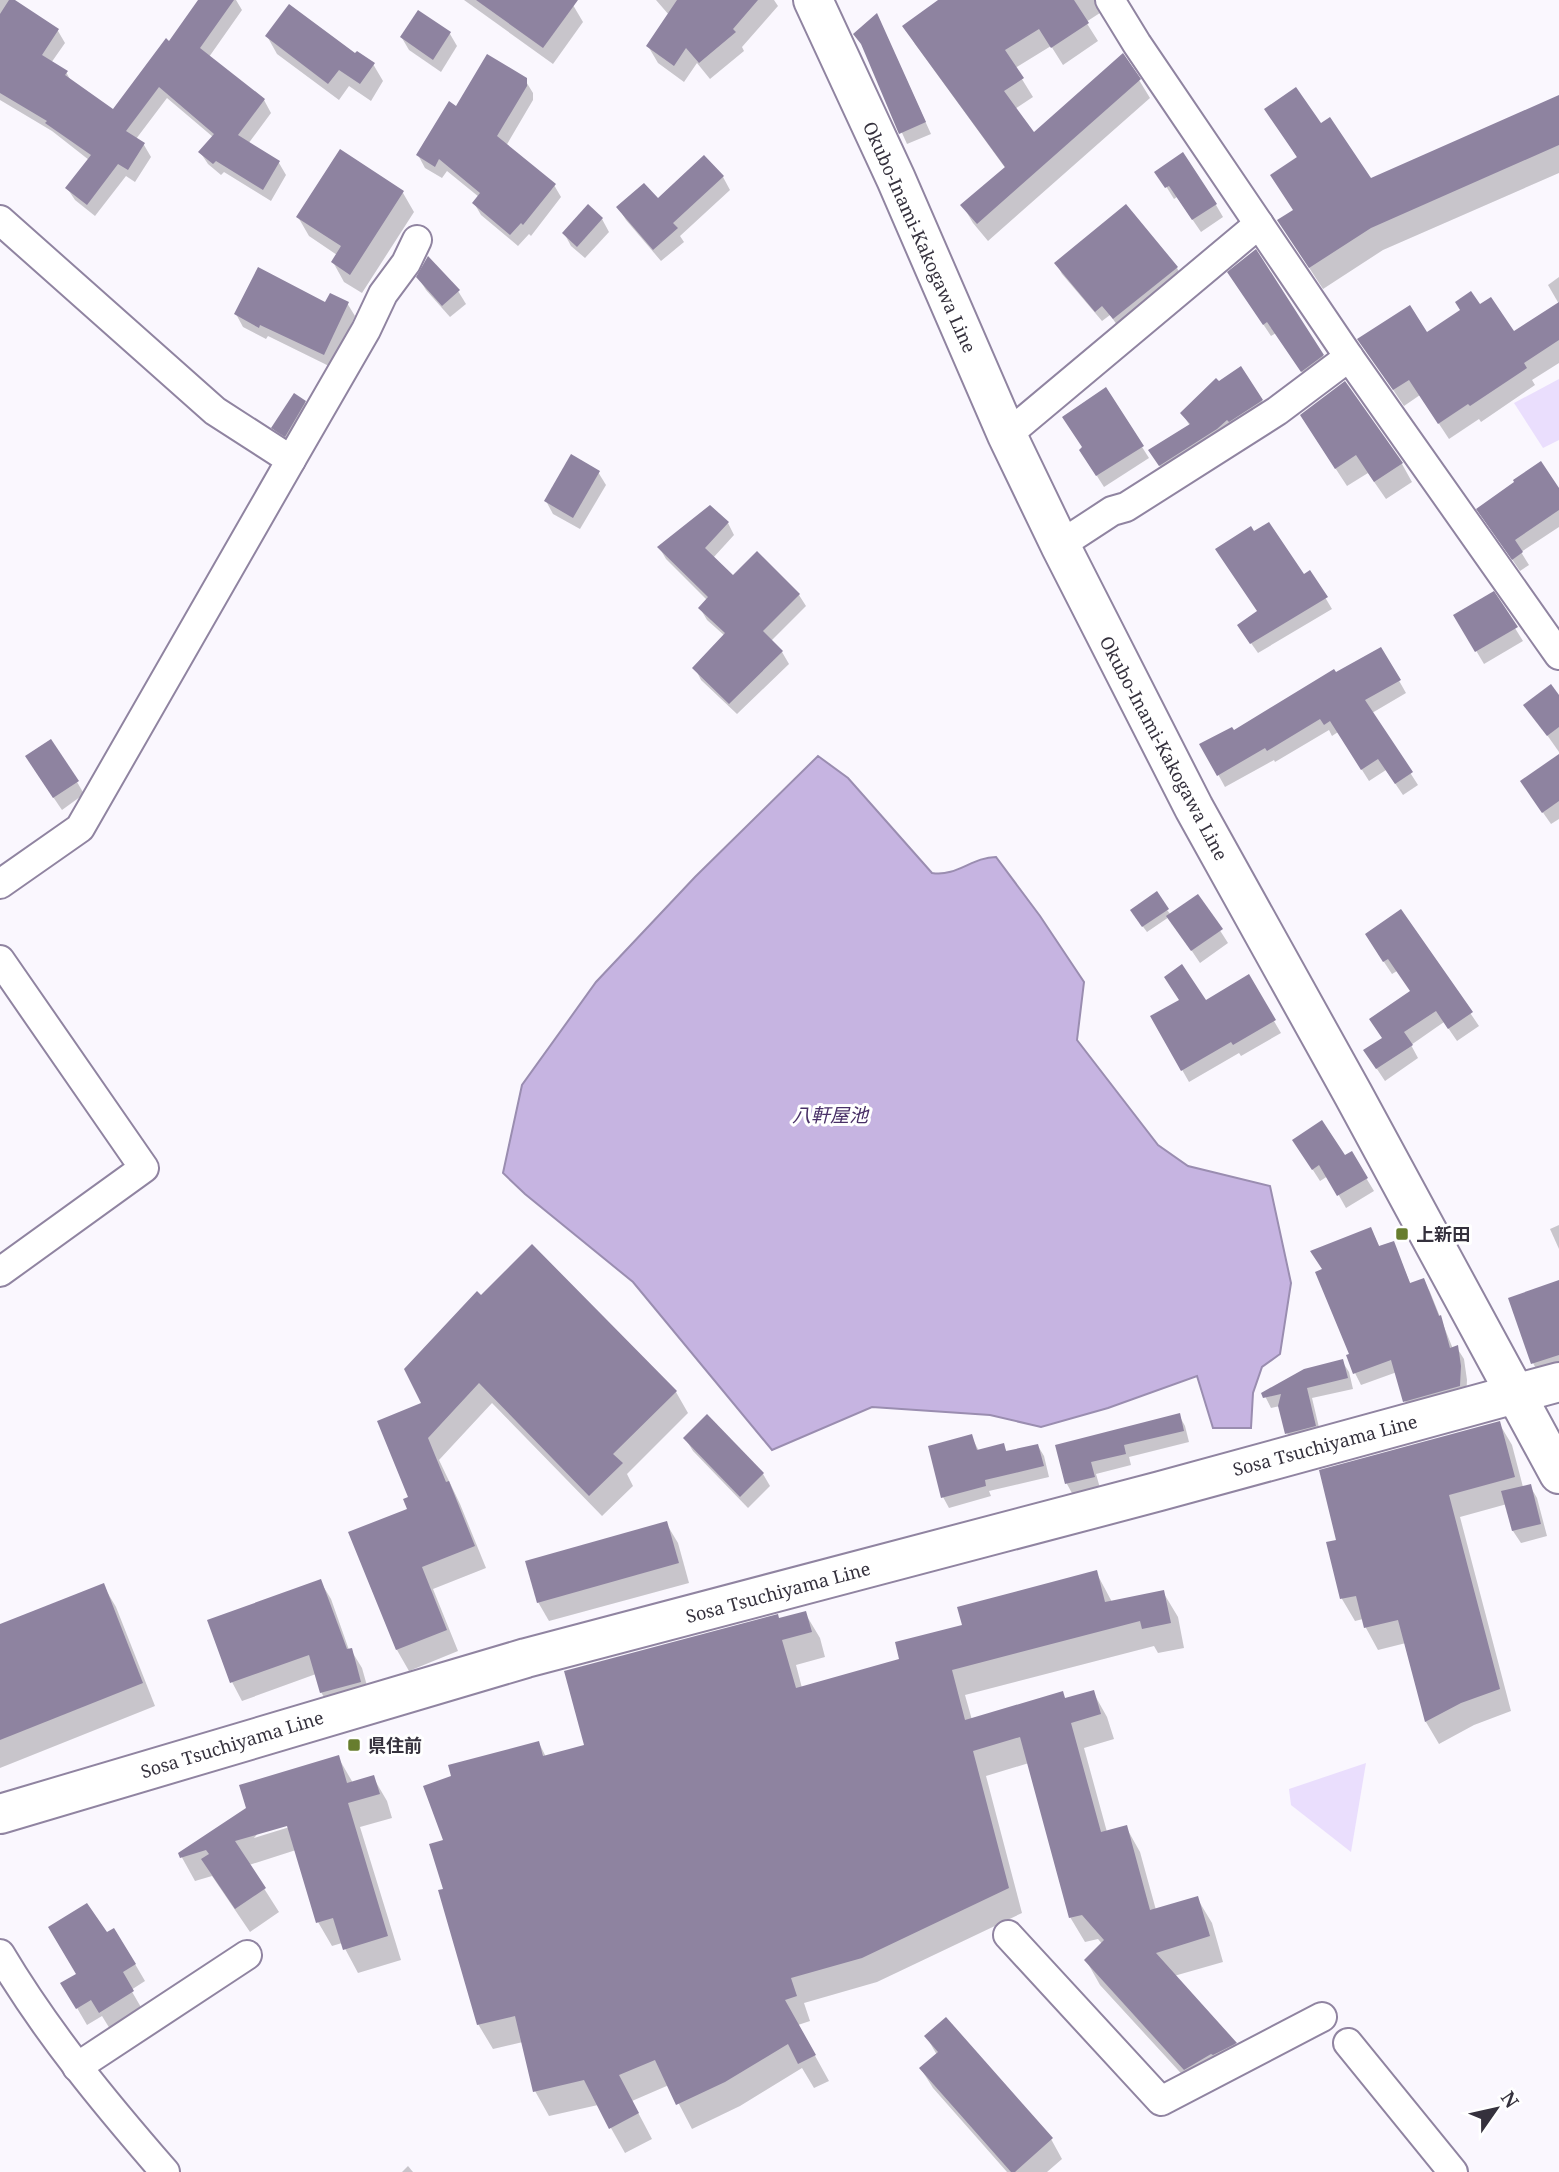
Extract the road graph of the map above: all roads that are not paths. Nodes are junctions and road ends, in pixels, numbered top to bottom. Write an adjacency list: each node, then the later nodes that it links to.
1 (813, 0): 7 (main road, Okubo-Inami-Kakogawa Line)
2 (1110, 0): 4 (street)
3 (0, 220): 8 (street)
4 (1259, 224): 6 (street); 7 (street)
5 (416, 240): 8 (street)
6 (1349, 357): 9 (street); 10 (street)
7 (1007, 435): 9 (main road, Okubo-Inami-Kakogawa Line)
8 (291, 460): 11 (street)
9 (1060, 545): 15 (main road, Okubo-Inami-Kakogawa Line)
10 (1559, 655)
11 (0, 884)
12 (0, 960): 13 (street)
13 (0, 1272)
14 (1559, 1382): 15 (main road, Sosa Tsuchiyama Line)
15 (1514, 1394): 16 (main road, Okubo-Inami-Kakogawa Line); 17 (main road, Sosa Tsuchiyama Line)
16 (1559, 1474)
17 (0, 1814)
18 (1009, 1935): 21 (street)
19 (0, 1954): 23 (street)
20 (247, 1955): 23 (street)
21 (1322, 2017)
22 (1348, 2043): 25 (street)
23 (77, 2067): 24 (street)
24 (164, 2172)
25 (1453, 2172)

